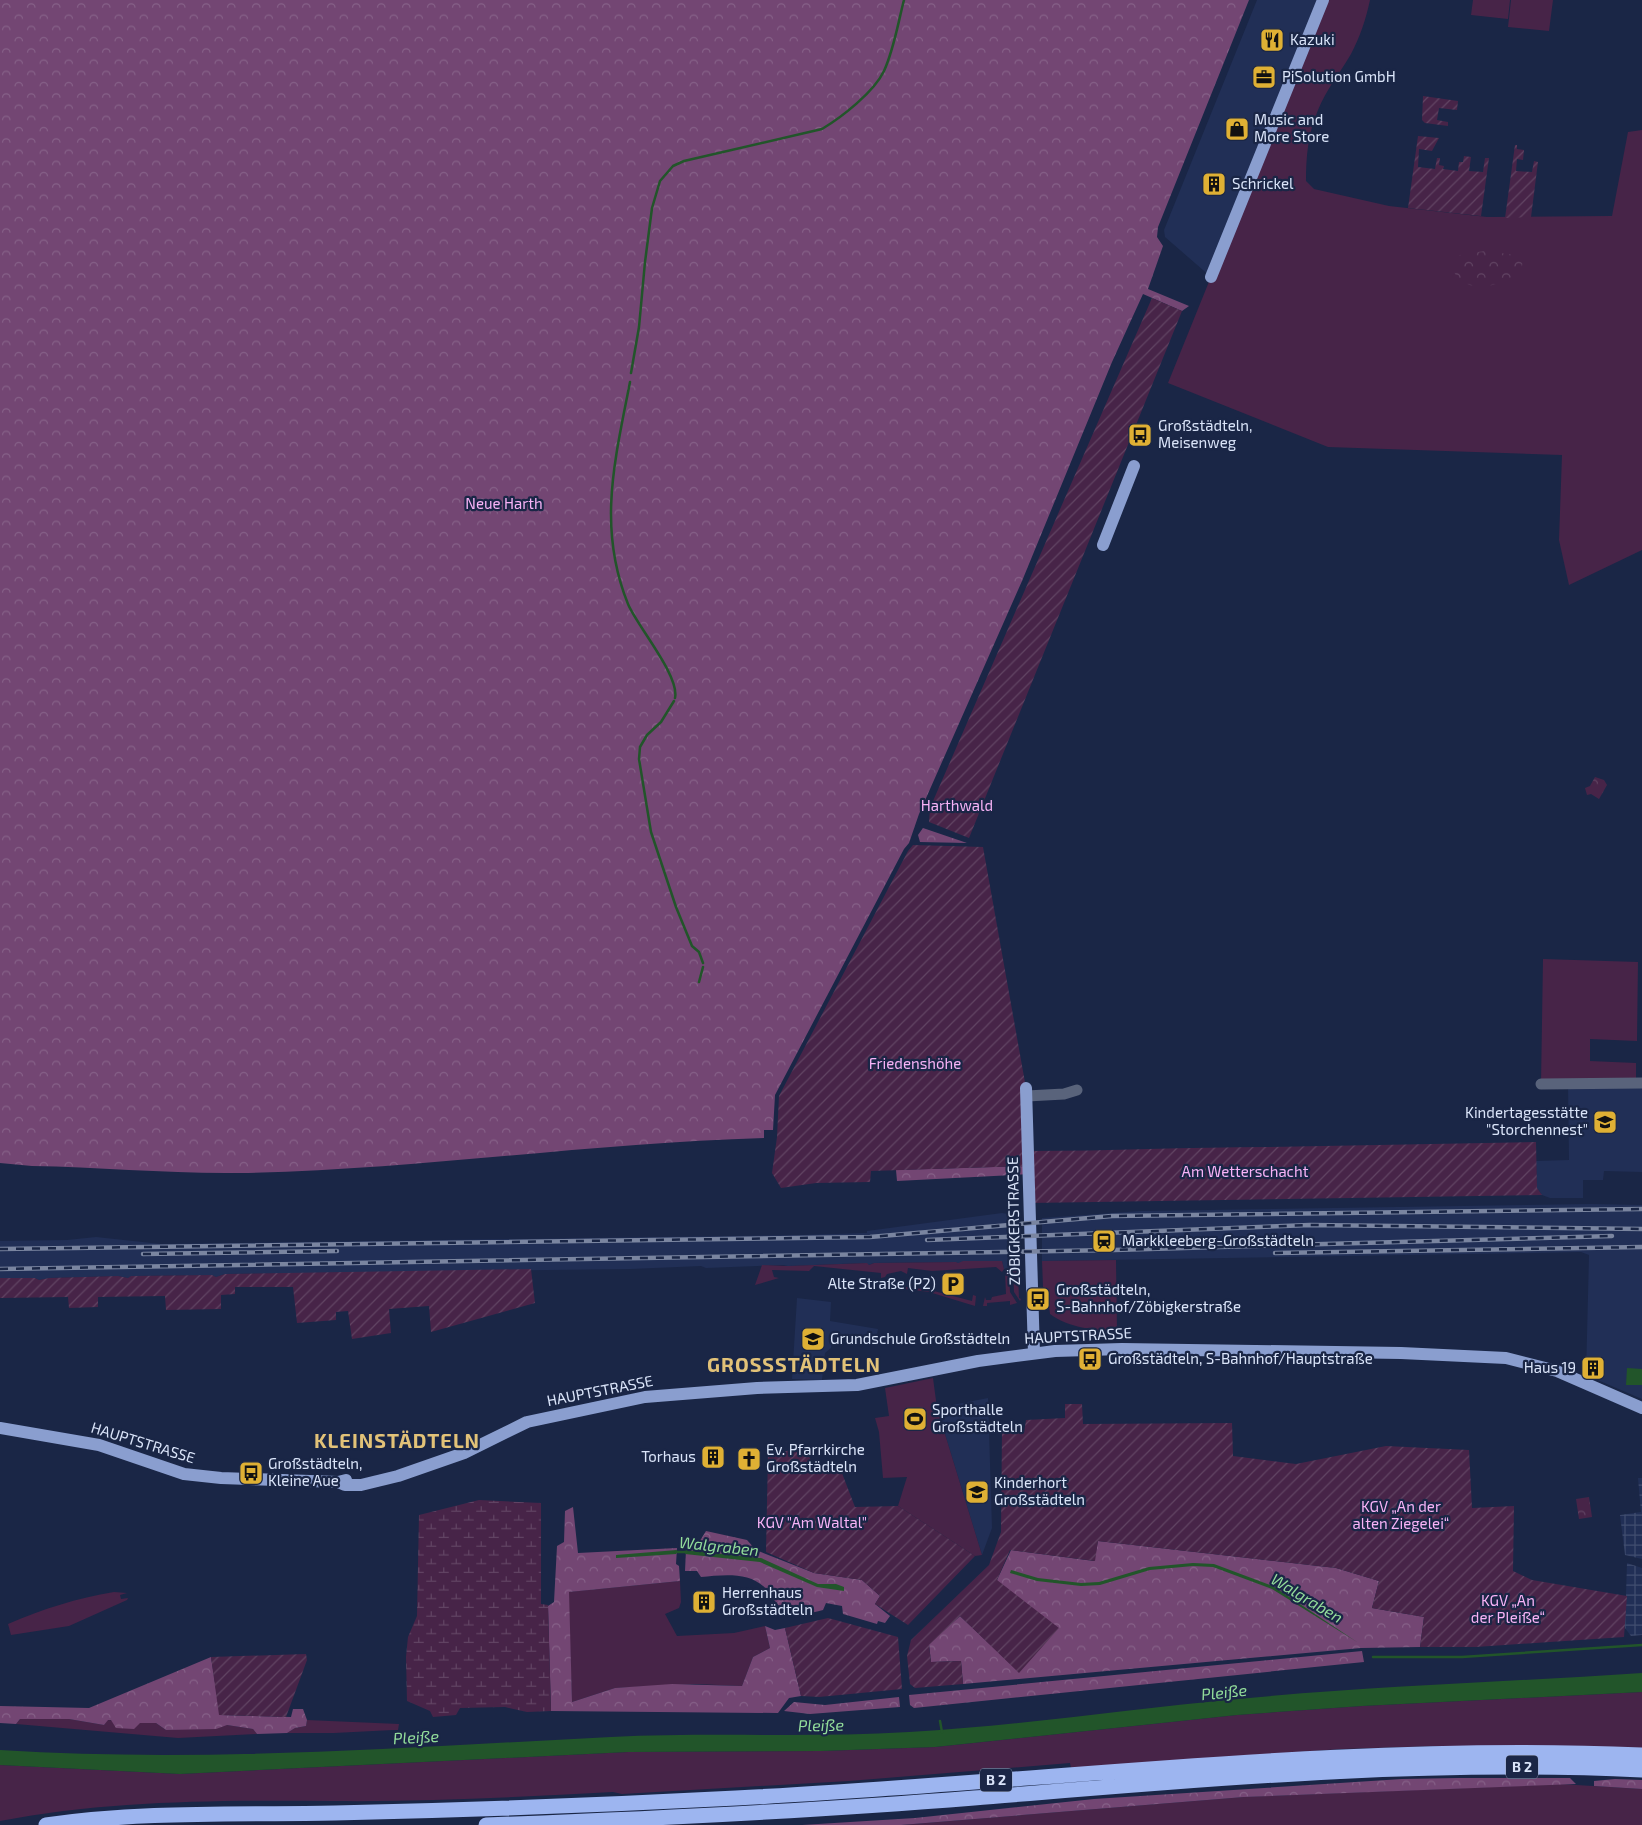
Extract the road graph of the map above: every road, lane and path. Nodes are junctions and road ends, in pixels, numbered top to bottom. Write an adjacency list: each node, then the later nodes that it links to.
1 (1323, 0): 2 (main road)
2 (1211, 277)
3 (1134, 466): 4 (main road)
4 (1103, 545)
5 (1642, 1083): 6 (street)
6 (1541, 1084)
7 (1077, 1090): 8 (street)
8 (1026, 1092): 9 (main road, ZÖBIGKERSTRASSE)
9 (1034, 1353): 10 (main road, HAUPTSTRASSE); 11 (main road, HAUPTSTRASSE)
10 (1642, 1408)
11 (0, 1428)
12 (1642, 1755): 14 (highway, B 2)
13 (1642, 1770): 15 (highway, B 2)
14 (46, 1825)
15 (486, 1825)

